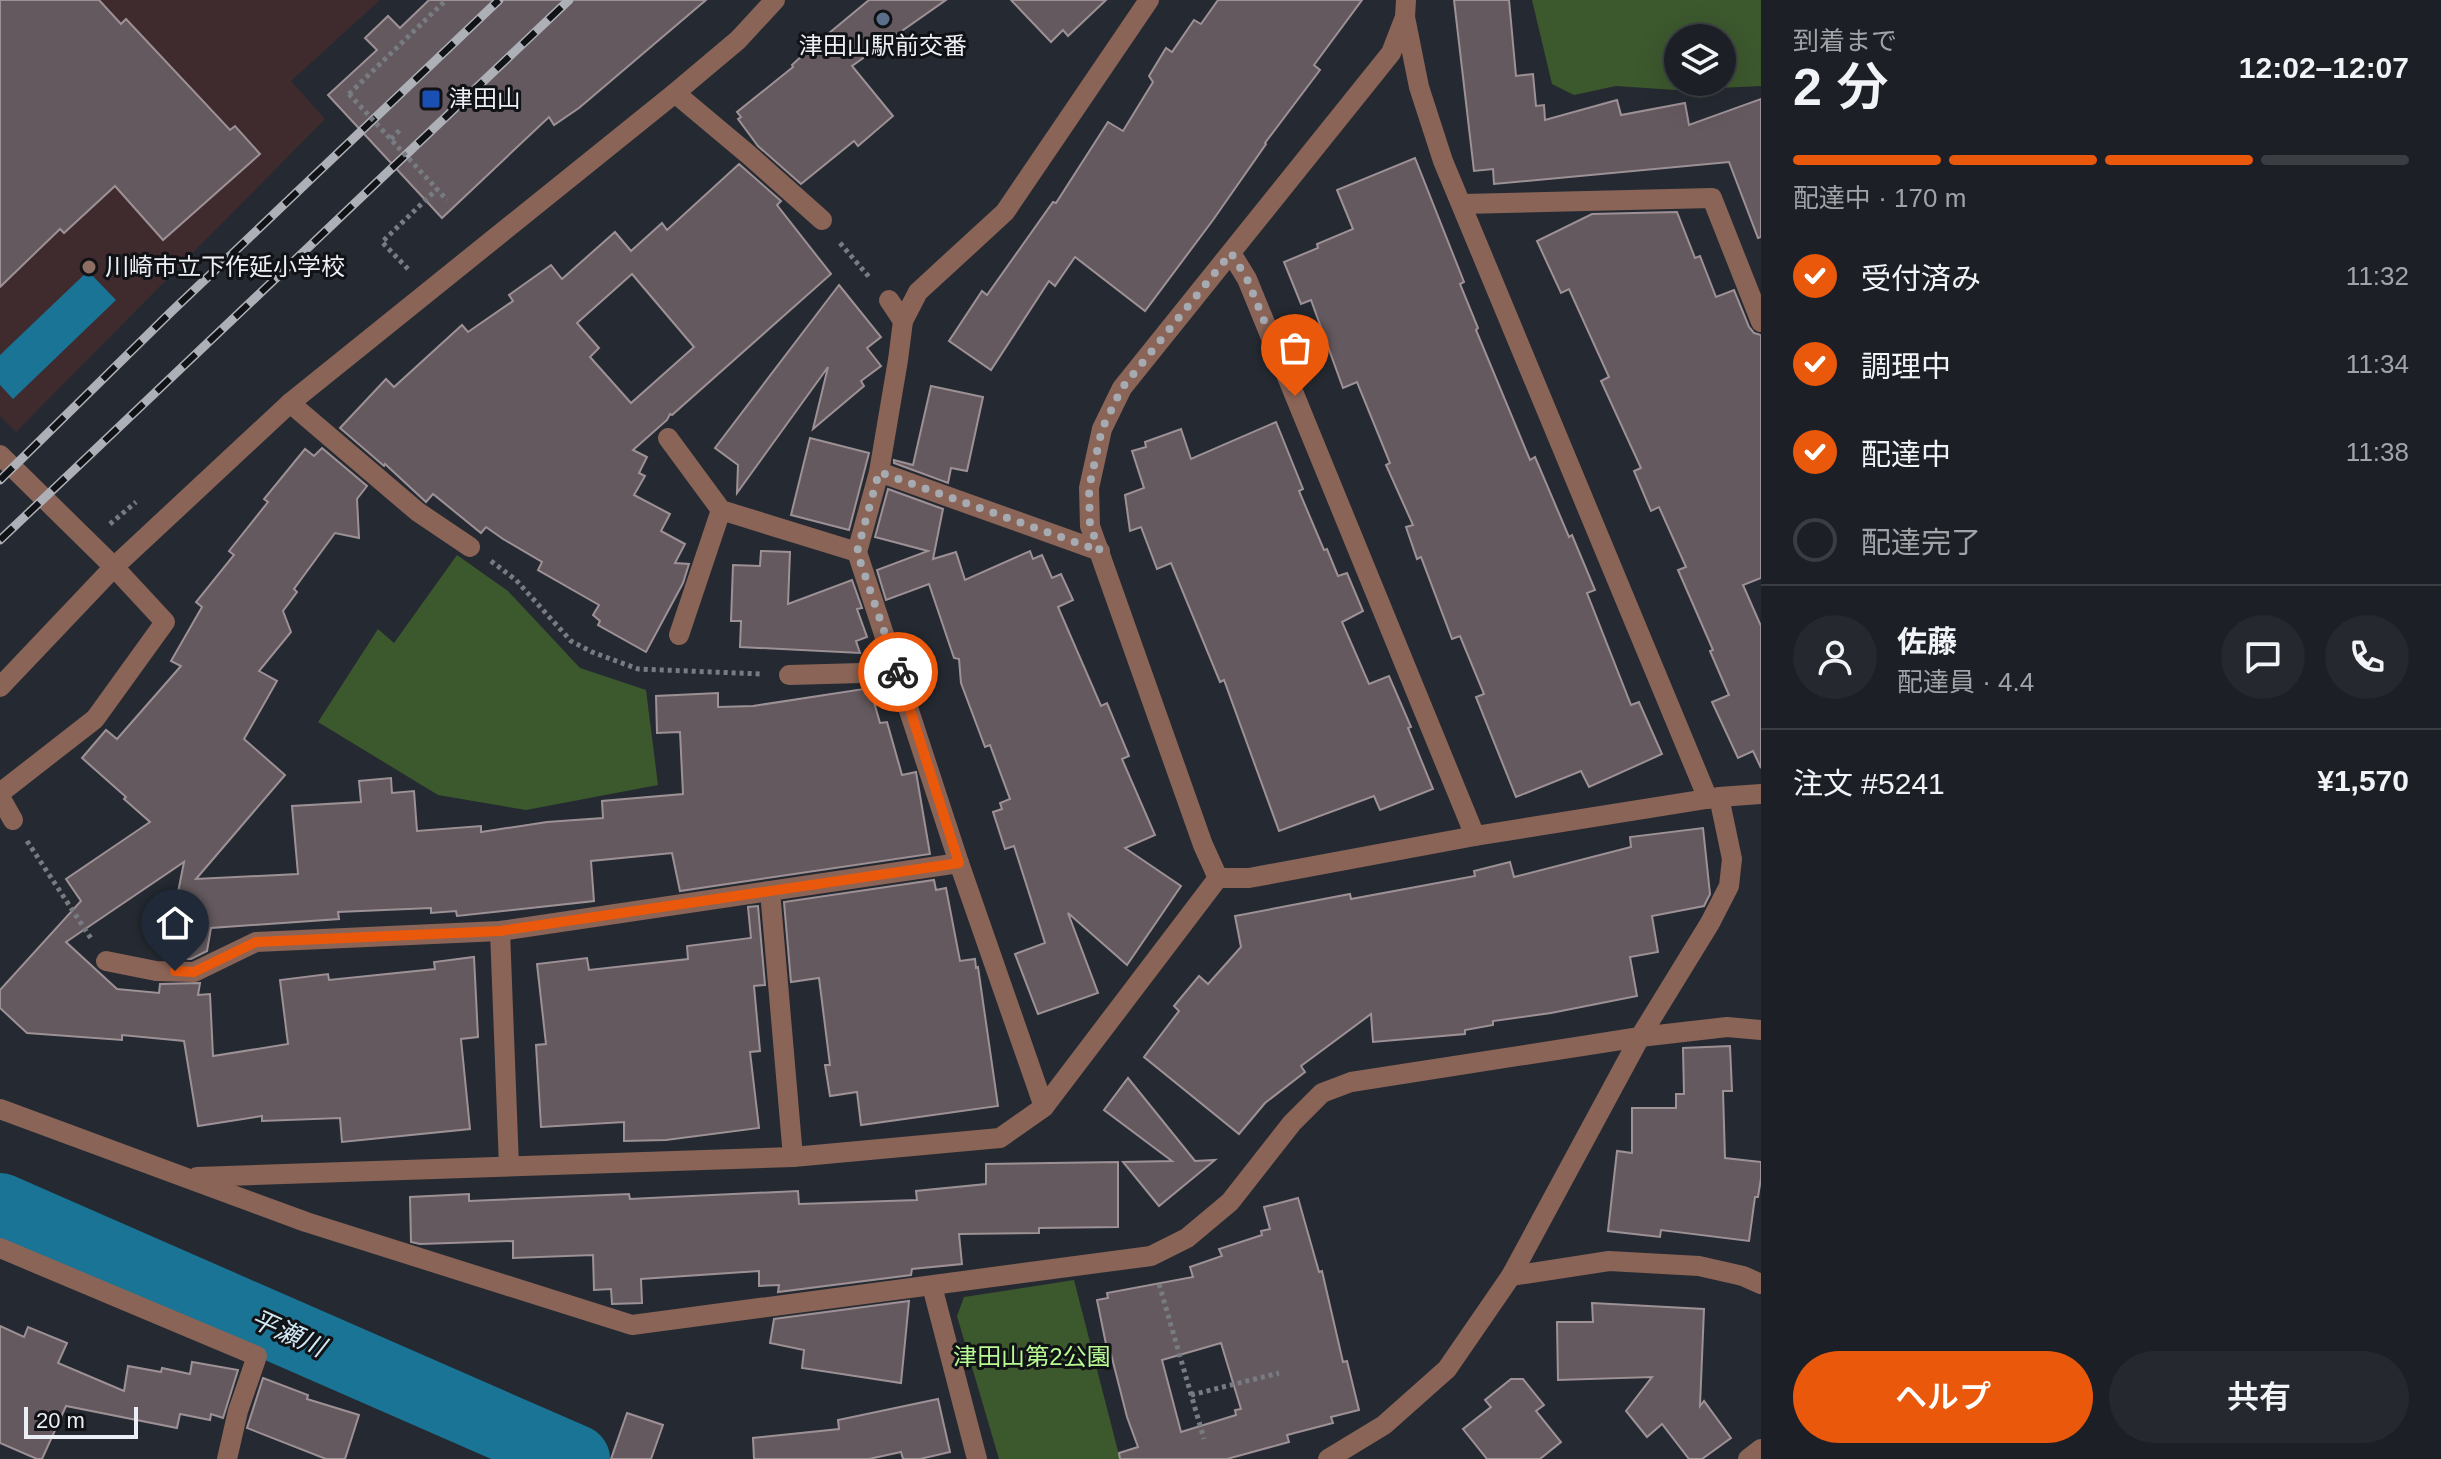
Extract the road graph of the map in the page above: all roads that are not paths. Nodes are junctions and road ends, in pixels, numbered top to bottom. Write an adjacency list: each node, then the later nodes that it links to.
1 (775, 0): 4 (street)
2 (1149, 0): 9 (street)
3 (1405, 8): 5 (street); 7 (street)
4 (675, 93): 6 (street); 11 (street)
5 (1462, 204): 10 (street); 26 (street)
6 (822, 220)
7 (1231, 253): 17 (street); 28 (street)
8 (889, 300): 9 (street)
9 (903, 321): 14 (street)
10 (1761, 322)
11 (290, 403): 16 (street); 19 (street)
12 (668, 438): 15 (street)
13 (0, 455): 19 (street)
14 (879, 472): 17 (street); 18 (street)
15 (721, 510): 18 (street); 20 (street)
16 (470, 547)
17 (1100, 551): 30 (street)
18 (857, 552): 21 (street)
19 (114, 567): 23 (street); 25 (street)
20 (679, 635)
21 (898, 672): 22 (street); 29 (street)
22 (789, 675)
23 (0, 687)
24 (1761, 794): 26 (street)
25 (0, 795): 27 (street)
26 (1714, 798): 28 (street); 35 (street)
27 (13, 820)
28 (1475, 836): 30 (street)
29 (959, 863): 31 (street); 36 (street)
30 (1218, 878): 36 (street)
31 (770, 891): 32 (street); 38 (street)
32 (500, 931): 33 (street); 39 (street)
33 (106, 961)
34 (1761, 1030): 35 (street)
35 (1640, 1037): 42 (street); 44 (street)
36 (1044, 1107): 38 (street)
37 (0, 1109): 40 (street)
38 (793, 1157): 39 (street)
39 (509, 1166): 40 (street)
40 (185, 1178): 44 (street)
41 (0, 1248): 46 (street)
42 (1511, 1276): 43 (street); 48 (street)
43 (1761, 1284)
44 (932, 1286): 47 (street)
45 (1761, 1449): 49 (street)
46 (227, 1459)
47 (977, 1459)
48 (1328, 1459)
49 (1748, 1459)

